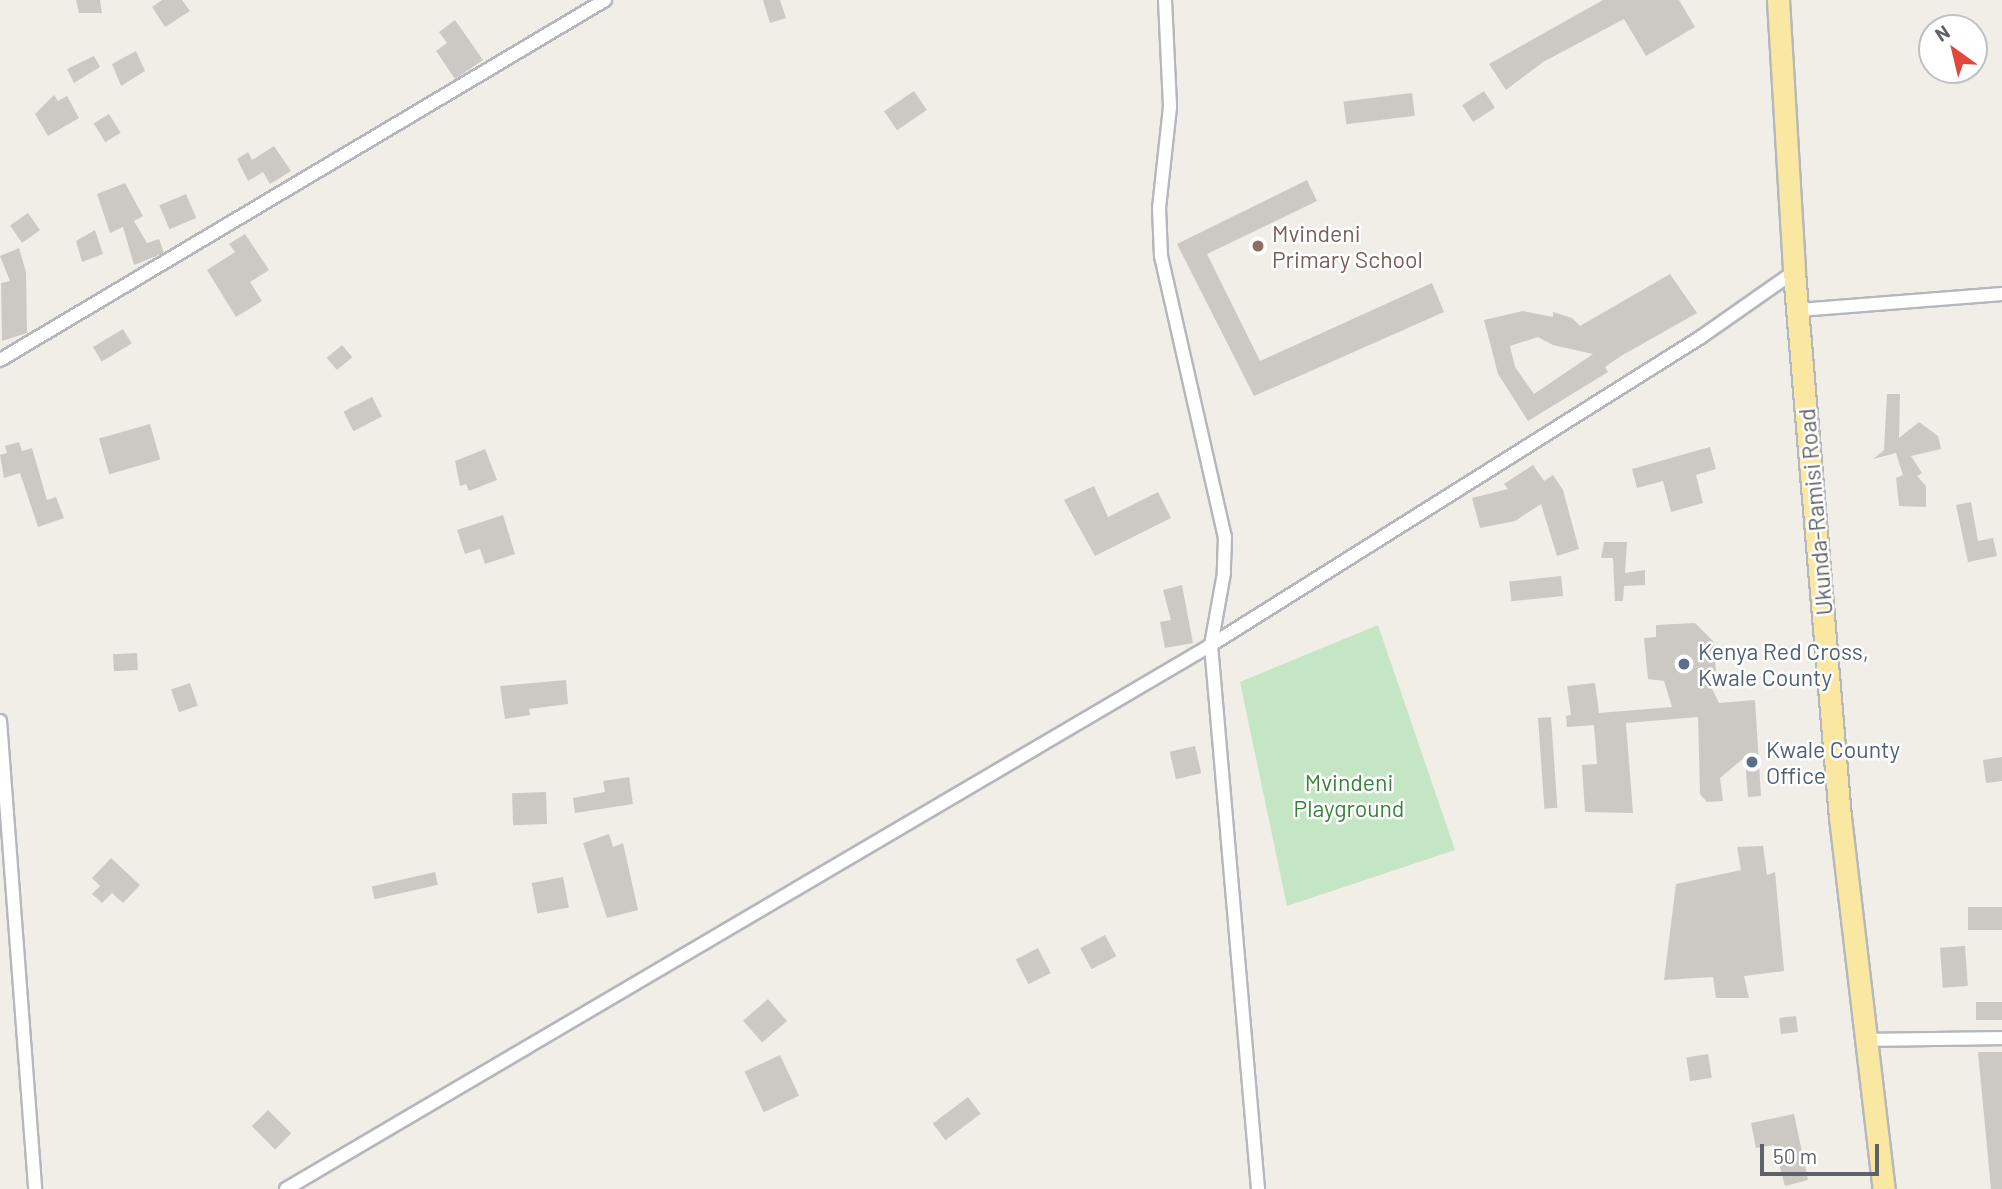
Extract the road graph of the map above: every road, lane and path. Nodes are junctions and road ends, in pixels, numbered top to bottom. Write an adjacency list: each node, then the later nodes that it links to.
1 (606, 0): 7 (street)
2 (1165, 0): 8 (street)
3 (1778, 0): 4 (highway, Ukunda-Ramisi Road)
4 (1794, 272): 6 (highway, Ukunda-Ramisi Road); 8 (street)
5 (2002, 294): 6 (street)
6 (1799, 310): 11 (highway, Ukunda-Ramisi Road)
7 (0, 360)
8 (1212, 645): 13 (street); 14 (street)
9 (0, 721): 12 (street)
10 (2002, 1038): 11 (street)
11 (1867, 1040): 15 (highway, Ukunda-Ramisi Road)
12 (35, 1189)
13 (286, 1189)
14 (1258, 1189)
15 (1884, 1189)

